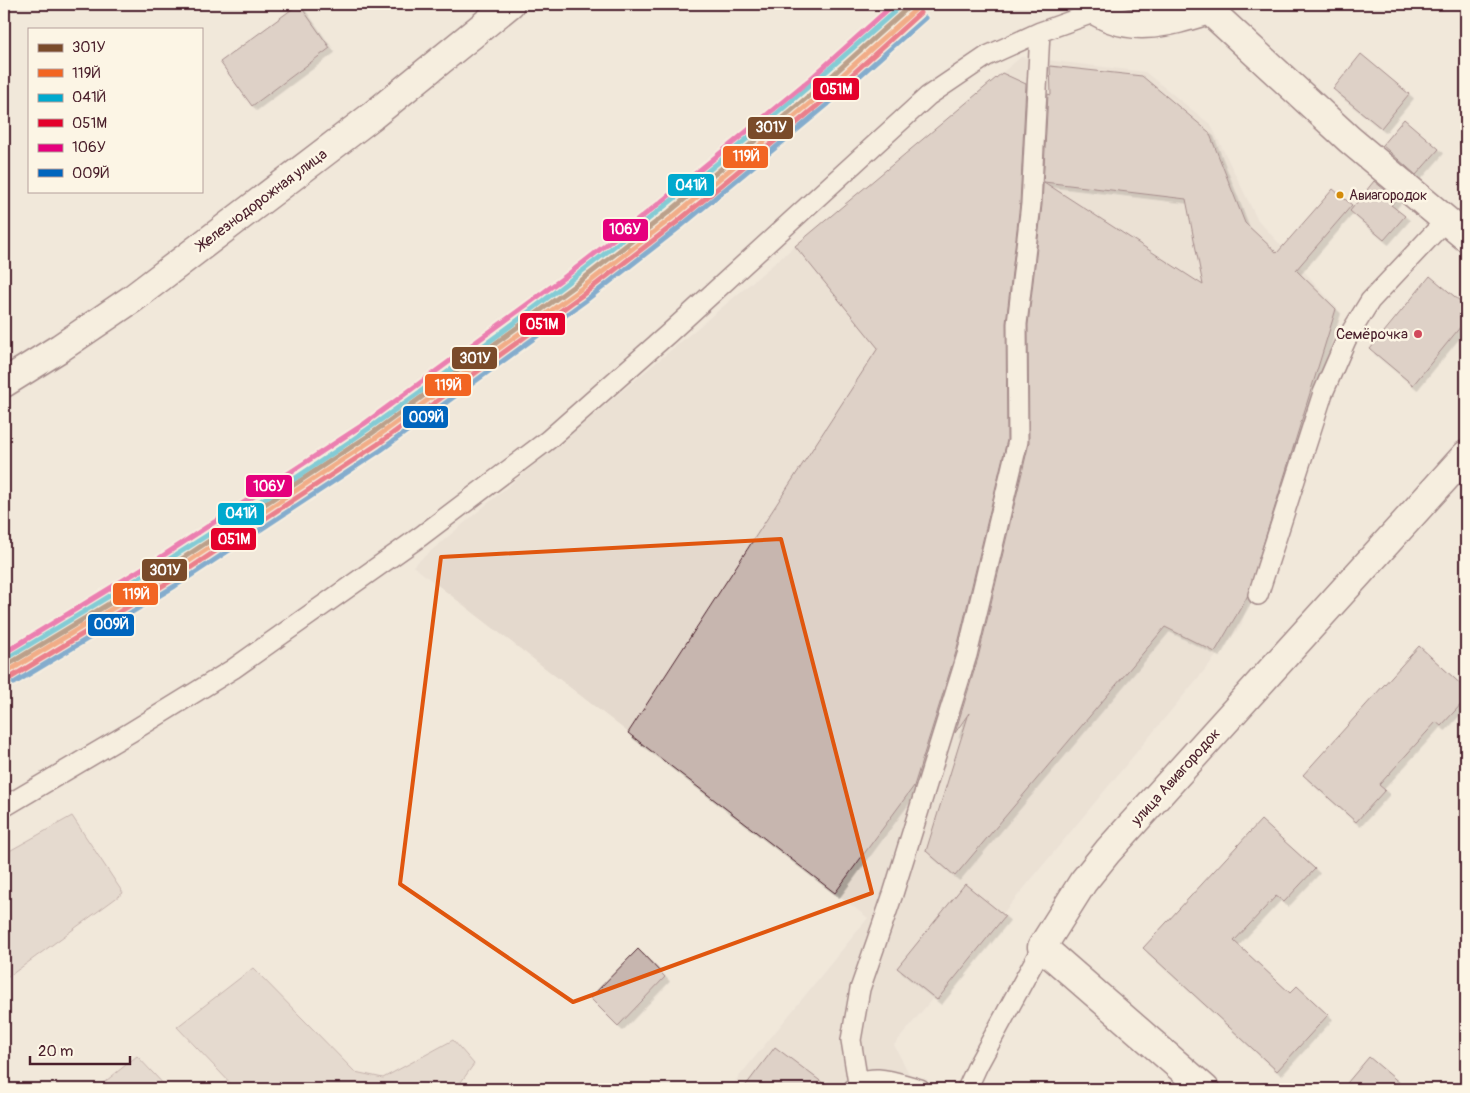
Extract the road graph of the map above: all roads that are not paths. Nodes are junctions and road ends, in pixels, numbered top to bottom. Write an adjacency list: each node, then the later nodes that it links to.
1 (510, 4): 6 (street, Железнодорожная улица)
2 (1212, 7): 3 (street); 5 (street)
3 (1092, 8): 4 (lane)
4 (1040, 32): 9 (lane); 11 (lane)
5 (1456, 228): 8 (lane)
6 (4, 383)
7 (1466, 455): 10 (street, улица Авиагородок)
8 (1258, 595)
9 (4, 807)
10 (1042, 947): 13 (lane); 14 (street)
11 (856, 1086): 12 (lane)
12 (920, 1089)
13 (967, 1089)
14 (1205, 1089)

